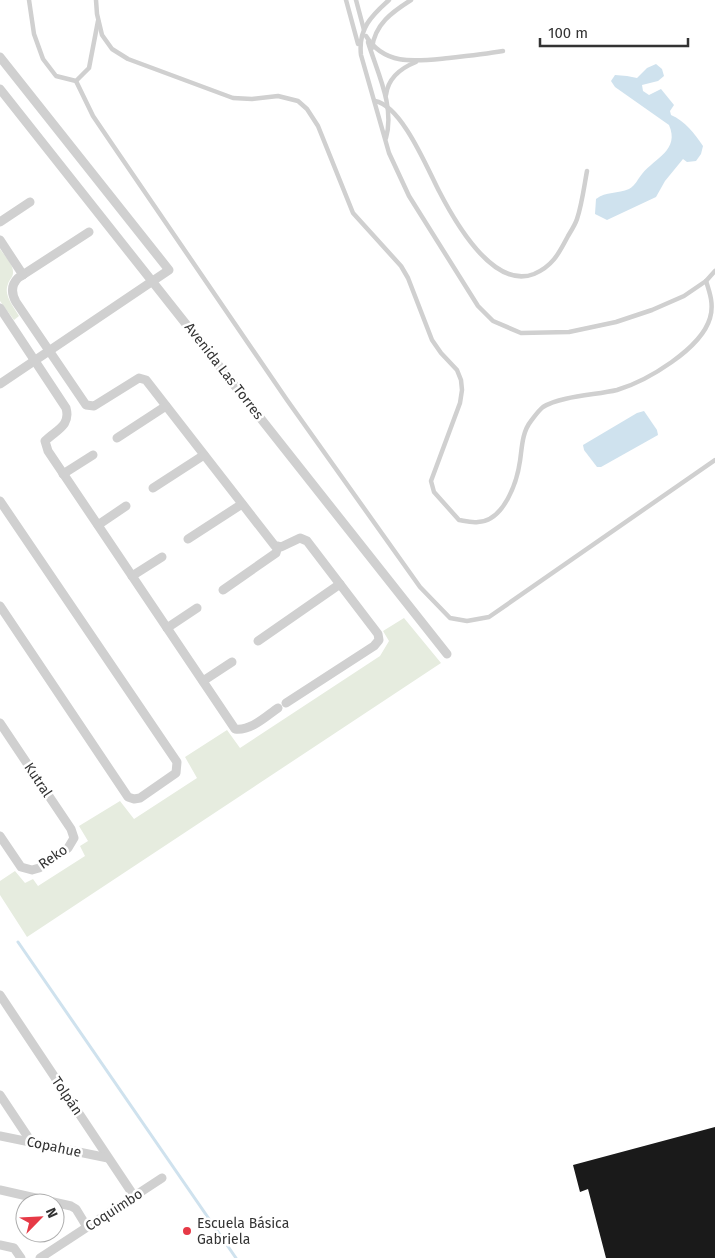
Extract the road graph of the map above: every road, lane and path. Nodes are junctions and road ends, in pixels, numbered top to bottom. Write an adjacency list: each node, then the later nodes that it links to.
1 (29, 0): 16 (lane)
2 (96, 0): 7 (lane)
3 (346, 0): 12 (lane)
4 (356, 0): 8 (lane)
5 (389, 0): 8 (lane)
6 (411, 0): 10 (lane)
7 (98, 20): 16 (lane); 30 (lane)
8 (364, 30): 9 (lane); 12 (lane)
9 (366, 36): 10 (lane); 15 (lane)
10 (372, 46): 14 (lane); 15 (lane)
11 (503, 52): 14 (lane)
12 (361, 55): 19 (lane)
13 (0, 57): 29 (street)
14 (419, 61): 18 (lane)
15 (374, 62): 18 (lane)
16 (76, 81): 39 (lane)
17 (0, 88): 29 (street, Avenida Las Torres)
18 (386, 98): 20 (lane)
19 (375, 101): 20 (lane); 21 (lane)
20 (389, 108): 21 (lane); 22 (lane)
21 (386, 139): 30 (lane)
22 (587, 171)
23 (30, 202): 24 (street)
24 (0, 222)
25 (89, 232): 28 (street)
26 (0, 240): 28 (street)
27 (715, 271): 30 (lane)
28 (23, 275): 32 (street)
29 (154, 281): 32 (street); 56 (street, Avenida Las Torres)
30 (706, 281)
31 (0, 308): 33 (street)
32 (50, 351): 33 (street); 35 (street)
33 (35, 360): 34 (street); 40 (street)
34 (0, 384)
35 (166, 406): 36 (street); 38 (street)
36 (117, 438)
37 (93, 455): 40 (street)
38 (204, 455): 41 (street); 43 (street)
39 (715, 460)
40 (63, 474): 45 (street)
41 (153, 488)
42 (0, 501): 52 (street)
43 (242, 504): 46 (street); 47 (street)
44 (126, 506): 45 (street)
45 (98, 525): 49 (street)
46 (188, 539)
47 (278, 546): 50 (street); 51 (street)
48 (162, 557): 49 (street)
49 (132, 576): 54 (street)
50 (340, 584): 55 (street); 59 (street)
51 (224, 590)
52 (0, 606)
53 (197, 608): 54 (street)
54 (167, 628): 58 (street)
55 (258, 641)
56 (447, 654)
57 (232, 662): 58 (street)
58 (203, 681): 60 (street)
59 (286, 703)
60 (278, 708)
61 (0, 724): 63 (street, Kutral)
62 (0, 836): 63 (street, Reko)
63 (74, 838)
64 (0, 995): 68 (street, Tolpán)
65 (0, 1095): 67 (street)
66 (0, 1136): 67 (street, Copahue)
67 (32, 1143): 68 (street, Copahue)
68 (108, 1158): 71 (street, Tolpán)
69 (162, 1178): 71 (street, Coquimbo)
70 (0, 1190): 72 (street)
71 (134, 1196): 72 (street, Coquimbo)
72 (87, 1227): 75 (street, Coquimbo)
73 (0, 1245): 74 (street)
74 (21, 1258)
75 (40, 1258)

